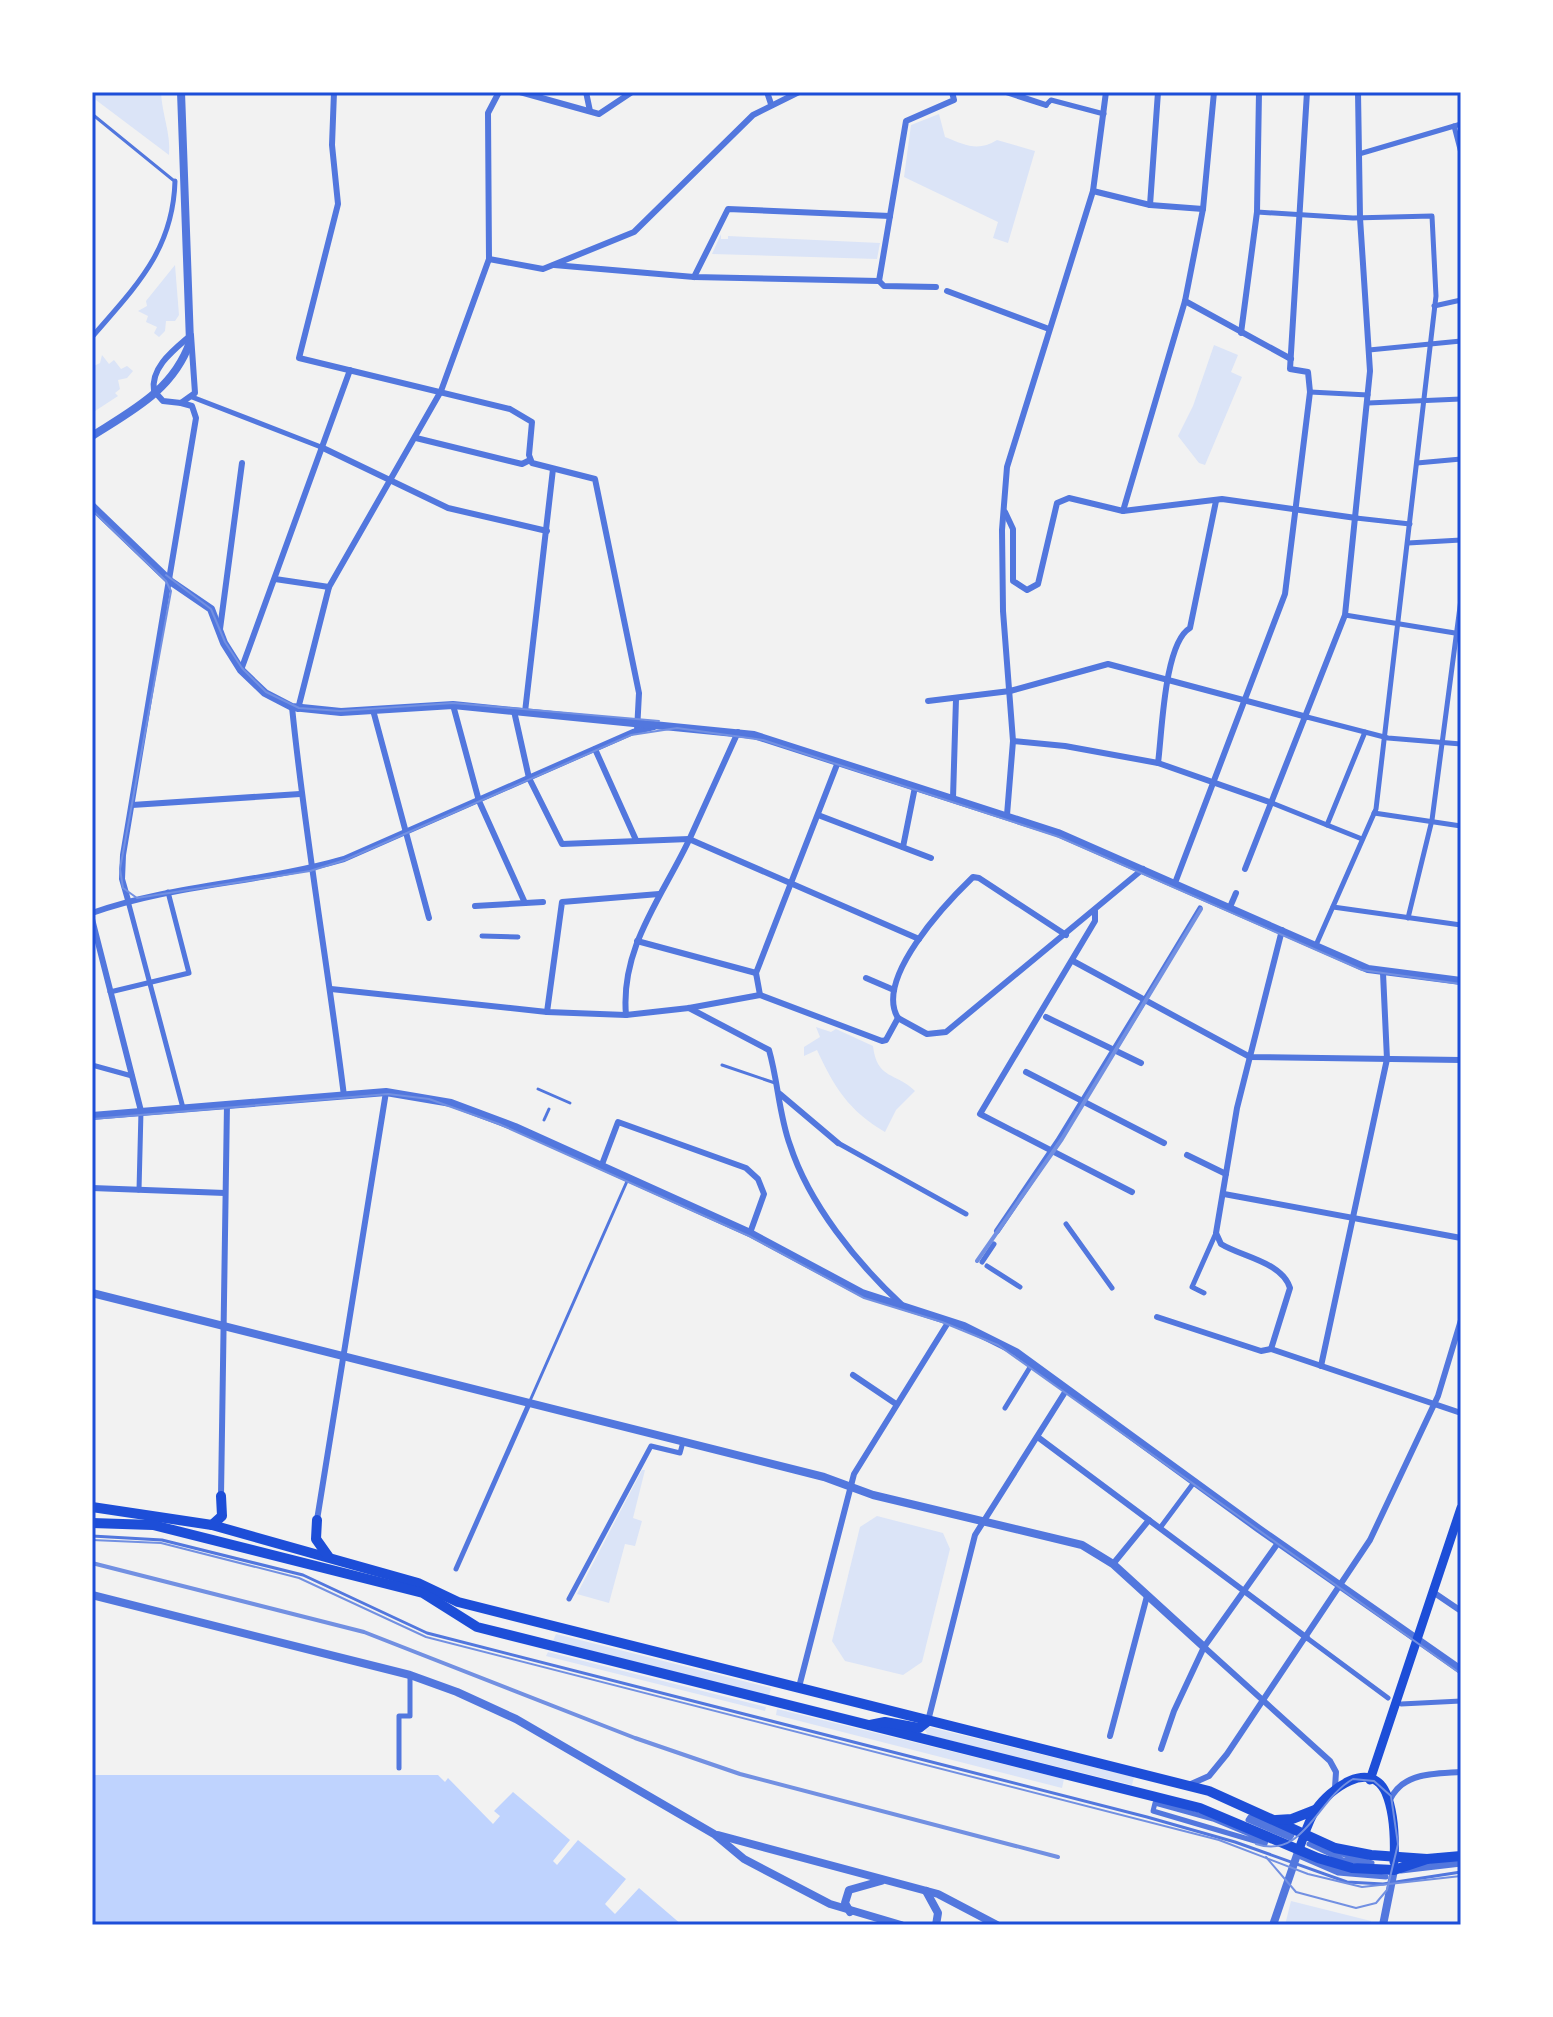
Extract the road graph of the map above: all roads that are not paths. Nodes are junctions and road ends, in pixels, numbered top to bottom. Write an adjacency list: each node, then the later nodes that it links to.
1 (181, 92): 25 (street)
2 (334, 92): 50 (street)
3 (499, 92): 33 (street)
4 (520, 92): 19 (street)
5 (586, 92): 19 (street)
6 (632, 92): 19 (street)
7 (767, 92): 17 (street)
8 (799, 92): 17 (street)
9 (952, 92): 31 (street)
10 (1006, 92): 18 (street)
11 (1106, 92): 21 (street)
12 (1158, 92): 27 (street)
13 (1214, 92): 28 (street)
14 (1259, 92): 29 (street)
15 (1307, 92): 30 (street)
16 (1358, 92): 24 (street)
17 (771, 104): 34 (street)
18 (1046, 105): 21 (street)
19 (590, 111)
20 (92, 114): 25 (lane)
21 (1104, 114): 26 (street)
22 (1458, 125): 23 (street); 24 (street)
23 (1461, 153)
24 (1359, 154): 32 (street)
25 (180, 181): 44 (street); 45 (street)
26 (1093, 191): 27 (street); 42 (street)
27 (1150, 205): 28 (street)
28 (1203, 209): 40 (street)
29 (1257, 212): 30 (street); 43 (street)
30 (1302, 214): 32 (street); 49 (street)
31 (890, 216): 35 (street); 36 (street)
32 (1360, 218): 41 (street); 48 (street)
33 (489, 259): 34 (street); 51 (street)
34 (554, 265): 35 (street)
35 (694, 277): 36 (street)
36 (879, 281): 37 (street)
37 (936, 287)
38 (947, 291): 42 (street)
39 (1461, 300): 41 (street)
40 (1185, 301): 43 (street); 72 (street)
41 (1434, 306): 47 (street)
42 (1049, 329): 71 (street)
43 (1241, 333): 49 (street)
44 (191, 335): 54 (street); 54 (street); 55 (street)
45 (92, 337)
46 (1461, 341): 47 (street)
47 (1430, 344): 48 (street); 57 (street)
48 (1369, 350): 53 (street)
49 (1291, 359): 52 (street)
50 (350, 370): 51 (street); 62 (street)
51 (441, 391): 61 (street); 64 (street)
52 (1310, 392): 53 (street); 73 (street)
53 (1368, 395): 59 (street)
54 (156, 396): 58 (street); 60 (street)
55 (192, 397): 58 (street); 62 (street)
56 (1461, 399): 57 (street)
57 (1423, 401): 59 (street); 66 (street)
58 (181, 403): 80 (street)
59 (1368, 403): 74 (street)
60 (92, 436)
61 (416, 438): 64 (street); 68 (street)
62 (321, 447): 68 (street); 79 (street)
63 (1461, 459): 66 (street)
64 (530, 460): 67 (street)
65 (242, 463): 85 (street)
66 (1417, 463): 75 (street)
67 (553, 469): 76 (street); 99 (street)
68 (392, 482): 76 (street); 81 (street)
69 (1216, 501): 72 (street); 73 (street); 88 (street)
70 (92, 506): 80 (street)
71 (1003, 508): 72 (street); 89 (street)
72 (1123, 511)
73 (1296, 511): 74 (street); 92 (street)
74 (1356, 518): 75 (street); 83 (street)
75 (1410, 524): 78 (street)
76 (547, 531): 97 (street)
77 (1461, 540): 78 (street)
78 (1408, 543): 84 (street)
79 (275, 579): 81 (street); 87 (street)
80 (170, 581): 85 (street); 116 (street)
81 (329, 587): 94 (street)
82 (1461, 599): 86 (street)
83 (1345, 615): 84 (street); 98 (street)
84 (1398, 625): 86 (street); 102 (street)
85 (220, 629): 87 (street)
86 (1459, 634): 104 (street)
87 (241, 670): 94 (street)
88 (1168, 680): 89 (street); 92 (street); 108 (street)
89 (1010, 691): 90 (street); 103 (street)
90 (956, 699): 91 (street); 113 (street)
91 (928, 701)
92 (1246, 702): 98 (street); 110 (street)
93 (453, 705): 95 (street); 96 (street); 114 (street)
94 (295, 708): 95 (street); 112 (street)
95 (373, 710): 123 (street)
96 (514, 711): 97 (street); 109 (street)
97 (525, 712): 99 (street)
98 (1307, 717): 101 (street); 115 (street)
99 (637, 726): 100 (street); 106 (street)
100 (743, 732): 107 (street); 124 (street)
101 (1365, 732): 102 (street); 121 (street)
102 (1384, 737): 104 (street); 117 (street)
103 (1013, 741): 108 (street); 119 (street)
104 (1442, 743): 105 (street); 120 (street)
105 (1461, 744)
106 (593, 750): 109 (street); 126 (street)
107 (838, 762): 111 (street); 118 (street)
108 (1158, 763): 110 (street)
109 (529, 778): 114 (street); 126 (street)
110 (1215, 782): 115 (street); 133 (street)
111 (915, 787): 113 (street); 127 (street)
112 (300, 794): 116 (street); 129 (street)
113 (953, 798): 119 (street)
114 (479, 801): 123 (street); 139 (street)
115 (1272, 803): 121 (street); 131 (street)
116 (132, 805): 137 (street)
117 (1374, 813): 120 (street); 125 (street)
118 (818, 815): 127 (street); 132 (street)
119 (1007, 815): 130 (street)
120 (1432, 820): 122 (street); 147 (street)
121 (1327, 825): 125 (street)
122 (1461, 826)
123 (405, 834): 129 (street); 146 (street)
124 (689, 839): 126 (street); 132 (street); 136 (street)
125 (1362, 839): 142 (street)
126 (636, 840)
127 (903, 847): 128 (street)
128 (931, 858)
129 (310, 869): 134 (street); 163 (street)
130 (1143, 869): 133 (street); 144 (street)
131 (1245, 869)
132 (792, 881): 154 (street); 158 (street)
133 (1175, 883): 141 (street)
134 (168, 892): 137 (street); 162 (street)
135 (1236, 893): 141 (street)
136 (659, 894): 155 (street); 169 (street)
137 (128, 900): 145 (street); 162 (street)
138 (543, 902): 139 (street)
139 (525, 903): 140 (street)
140 (475, 906)
141 (1230, 907): 150 (street)
142 (1333, 907): 147 (street); 156 (street)
143 (1200, 908): 167 (street)
144 (1095, 911): 151 (street); 157 (street)
145 (92, 913)
146 (429, 918)
147 (1408, 918): 149 (street)
148 (92, 919): 165 (street)
149 (1461, 925)
150 (1282, 930): 156 (street); 174 (street)
151 (1066, 935): 154 (street); 172 (street)
152 (482, 936): 153 (street)
153 (518, 937)
154 (919, 939): 164 (street)
155 (637, 941): 158 (street); 170 (street)
156 (1316, 945): 159 (street)
157 (1073, 961): 167 (street); 197 (street)
158 (756, 973): 166 (street)
159 (1383, 973): 161 (street); 175 (street)
160 (866, 978): 164 (street)
161 (1461, 981)
162 (150, 983): 165 (street); 190 (street)
163 (331, 989): 169 (street); 186 (street)
164 (894, 990): 172 (street)
165 (110, 992): 181 (street)
166 (760, 995): 168 (street); 172 (street)
167 (1145, 999): 173 (street); 174 (street)
168 (689, 1008): 170 (street); 182 (street)
169 (547, 1012): 170 (street)
170 (626, 1015)
171 (1046, 1017): 173 (street)
172 (898, 1018)
173 (1114, 1050): 177 (street); 187 (street)
174 (1250, 1057): 175 (street); 200 (street)
175 (1387, 1059): 176 (street); 208 (street)
176 (1461, 1060)
177 (1141, 1063)
178 (92, 1065): 181 (street)
179 (722, 1065): 182 (lane)
180 (1026, 1072): 187 (street)
181 (132, 1076): 192 (street)
182 (779, 1084): 185 (street)
183 (538, 1089): 188 (lane)
184 (386, 1092): 186 (street); 199 (street); 225 (street)
185 (780, 1094): 195 (street); 219 (street)
186 (344, 1096): 189 (street)
187 (1083, 1101): 196 (street); 197 (street)
188 (570, 1103)
189 (227, 1104): 190 (street); 205 (street)
190 (183, 1108): 192 (street)
191 (549, 1109): 194 (lane)
192 (141, 1111): 193 (street); 203 (street)
193 (92, 1116)
194 (544, 1120)
195 (838, 1143): 207 (street)
196 (1164, 1143)
197 (1051, 1150): 204 (street); 210 (street)
198 (1187, 1155): 200 (street)
199 (601, 1167): 201 (street); 211 (street)
200 (1226, 1174): 206 (street)
201 (628, 1179): 211 (street); 230 (lane)
202 (92, 1188): 203 (street)
203 (139, 1190): 205 (street)
204 (1132, 1192)
205 (225, 1193): 223 (street)
206 (1224, 1194): 208 (street); 212 (street)
207 (966, 1214)
208 (1353, 1218): 213 (street); 227 (street)
209 (1066, 1224): 216 (street)
210 (997, 1231)
211 (750, 1233): 219 (street)
212 (1216, 1233): 218 (street); 224 (street)
213 (1461, 1238)
214 (994, 1244): 215 (street)
215 (1020, 1287)
216 (1112, 1288)
217 (92, 1293): 223 (street)
218 (1204, 1293)
219 (906, 1309): 222 (street)
220 (1157, 1317): 224 (street)
221 (1461, 1320): 232 (street)
222 (949, 1321): 226 (street); 231 (street)
223 (223, 1326): 225 (street); 239 (street)
224 (1271, 1349): 227 (street)
225 (343, 1356): 230 (street); 242 (street)
226 (1033, 1364): 229 (street); 233 (street)
227 (1321, 1366): 232 (street)
228 (853, 1375): 231 (street)
229 (1067, 1389): 235 (street); 237 (street)
230 (529, 1404): 236 (street); 252 (street)
231 (896, 1404): 238 (street)
232 (1435, 1404): 234 (street); 253 (street)
233 (1005, 1408)
234 (1461, 1413)
235 (1039, 1438): 243 (street); 245 (street)
236 (683, 1442): 238 (street); 258 (street)
237 (1195, 1481): 247 (street); 249 (street)
238 (850, 1486): 245 (street); 264 (street)
239 (221, 1496): 246 (main road)
240 (92, 1507): 246 (main road)
241 (1461, 1508): 255 (main road)
242 (317, 1520): 250 (main road)
243 (1149, 1520): 247 (street); 251 (street)
244 (92, 1523): 268 (main road)
245 (983, 1523): 251 (street); 269 (street)
246 (212, 1525): 250 (main road)
247 (1160, 1528): 254 (street)
248 (92, 1536): 288 (lane)
249 (1278, 1543): 253 (street); 254 (street)
250 (328, 1556): 264 (main road)
251 (1113, 1564): 257 (street)
252 (456, 1569)
253 (1342, 1587): 260 (street); 262 (street)
254 (1246, 1591): 260 (street); 261 (street)
255 (1433, 1592): 259 (street); 266 (main road)
256 (92, 1595): 263 (street)
257 (1147, 1596): 261 (street); 271 (street)
258 (569, 1599)
259 (1461, 1611)
260 (1307, 1638): 265 (street); 266 (street)
261 (1204, 1647): 265 (street); 272 (street)
262 (1461, 1670)
263 (410, 1675): 273 (street); 283 (street)
264 (799, 1688): 268 (main road); 269 (main road)
265 (1265, 1701): 276 (street); 277 (street)
266 (1395, 1701): 267 (street); 275 (main road)
267 (1461, 1701)
268 (794, 1708): 270 (main road)
269 (928, 1721): 270 (main road); 276 (main road)
270 (864, 1725): 284 (main road)
271 (1110, 1736)
272 (1161, 1749)
273 (399, 1768)
274 (1461, 1772): 278 (street)
275 (1370, 1780): 277 (main road); 278 (main road)
276 (1178, 1783): 281 (main road)
277 (1335, 1788): 280 (main road)
278 (1389, 1802): 285 (main road)
279 (1155, 1803): 279 (street)
280 (1315, 1810): 281 (main road); 284 (main road)
281 (1263, 1816): 284 (main road)
282 (1250, 1817): 282 (street)
283 (714, 1834): 291 (street); 294 (street)
284 (1303, 1847): 284 (street); 284 (street); 285 (main road); 288 (street); 289 (main road)
285 (1394, 1856): 286 (main road); 289 (main road)
286 (1427, 1859): 287 (main road); 289 (main road)
287 (1461, 1861): 287 (street)
288 (1293, 1864): 292 (lane); 298 (street)
289 (1394, 1870): 292 (street)
290 (1461, 1872): 292 (lane)
291 (885, 1880): 293 (street); 294 (street)
292 (1393, 1883): 299 (street)
293 (926, 1891): 296 (street); 297 (street)
294 (850, 1912): 295 (street)
295 (901, 1925)
296 (936, 1925)
297 (997, 1925)
298 (1273, 1925)
299 (1383, 1925)

